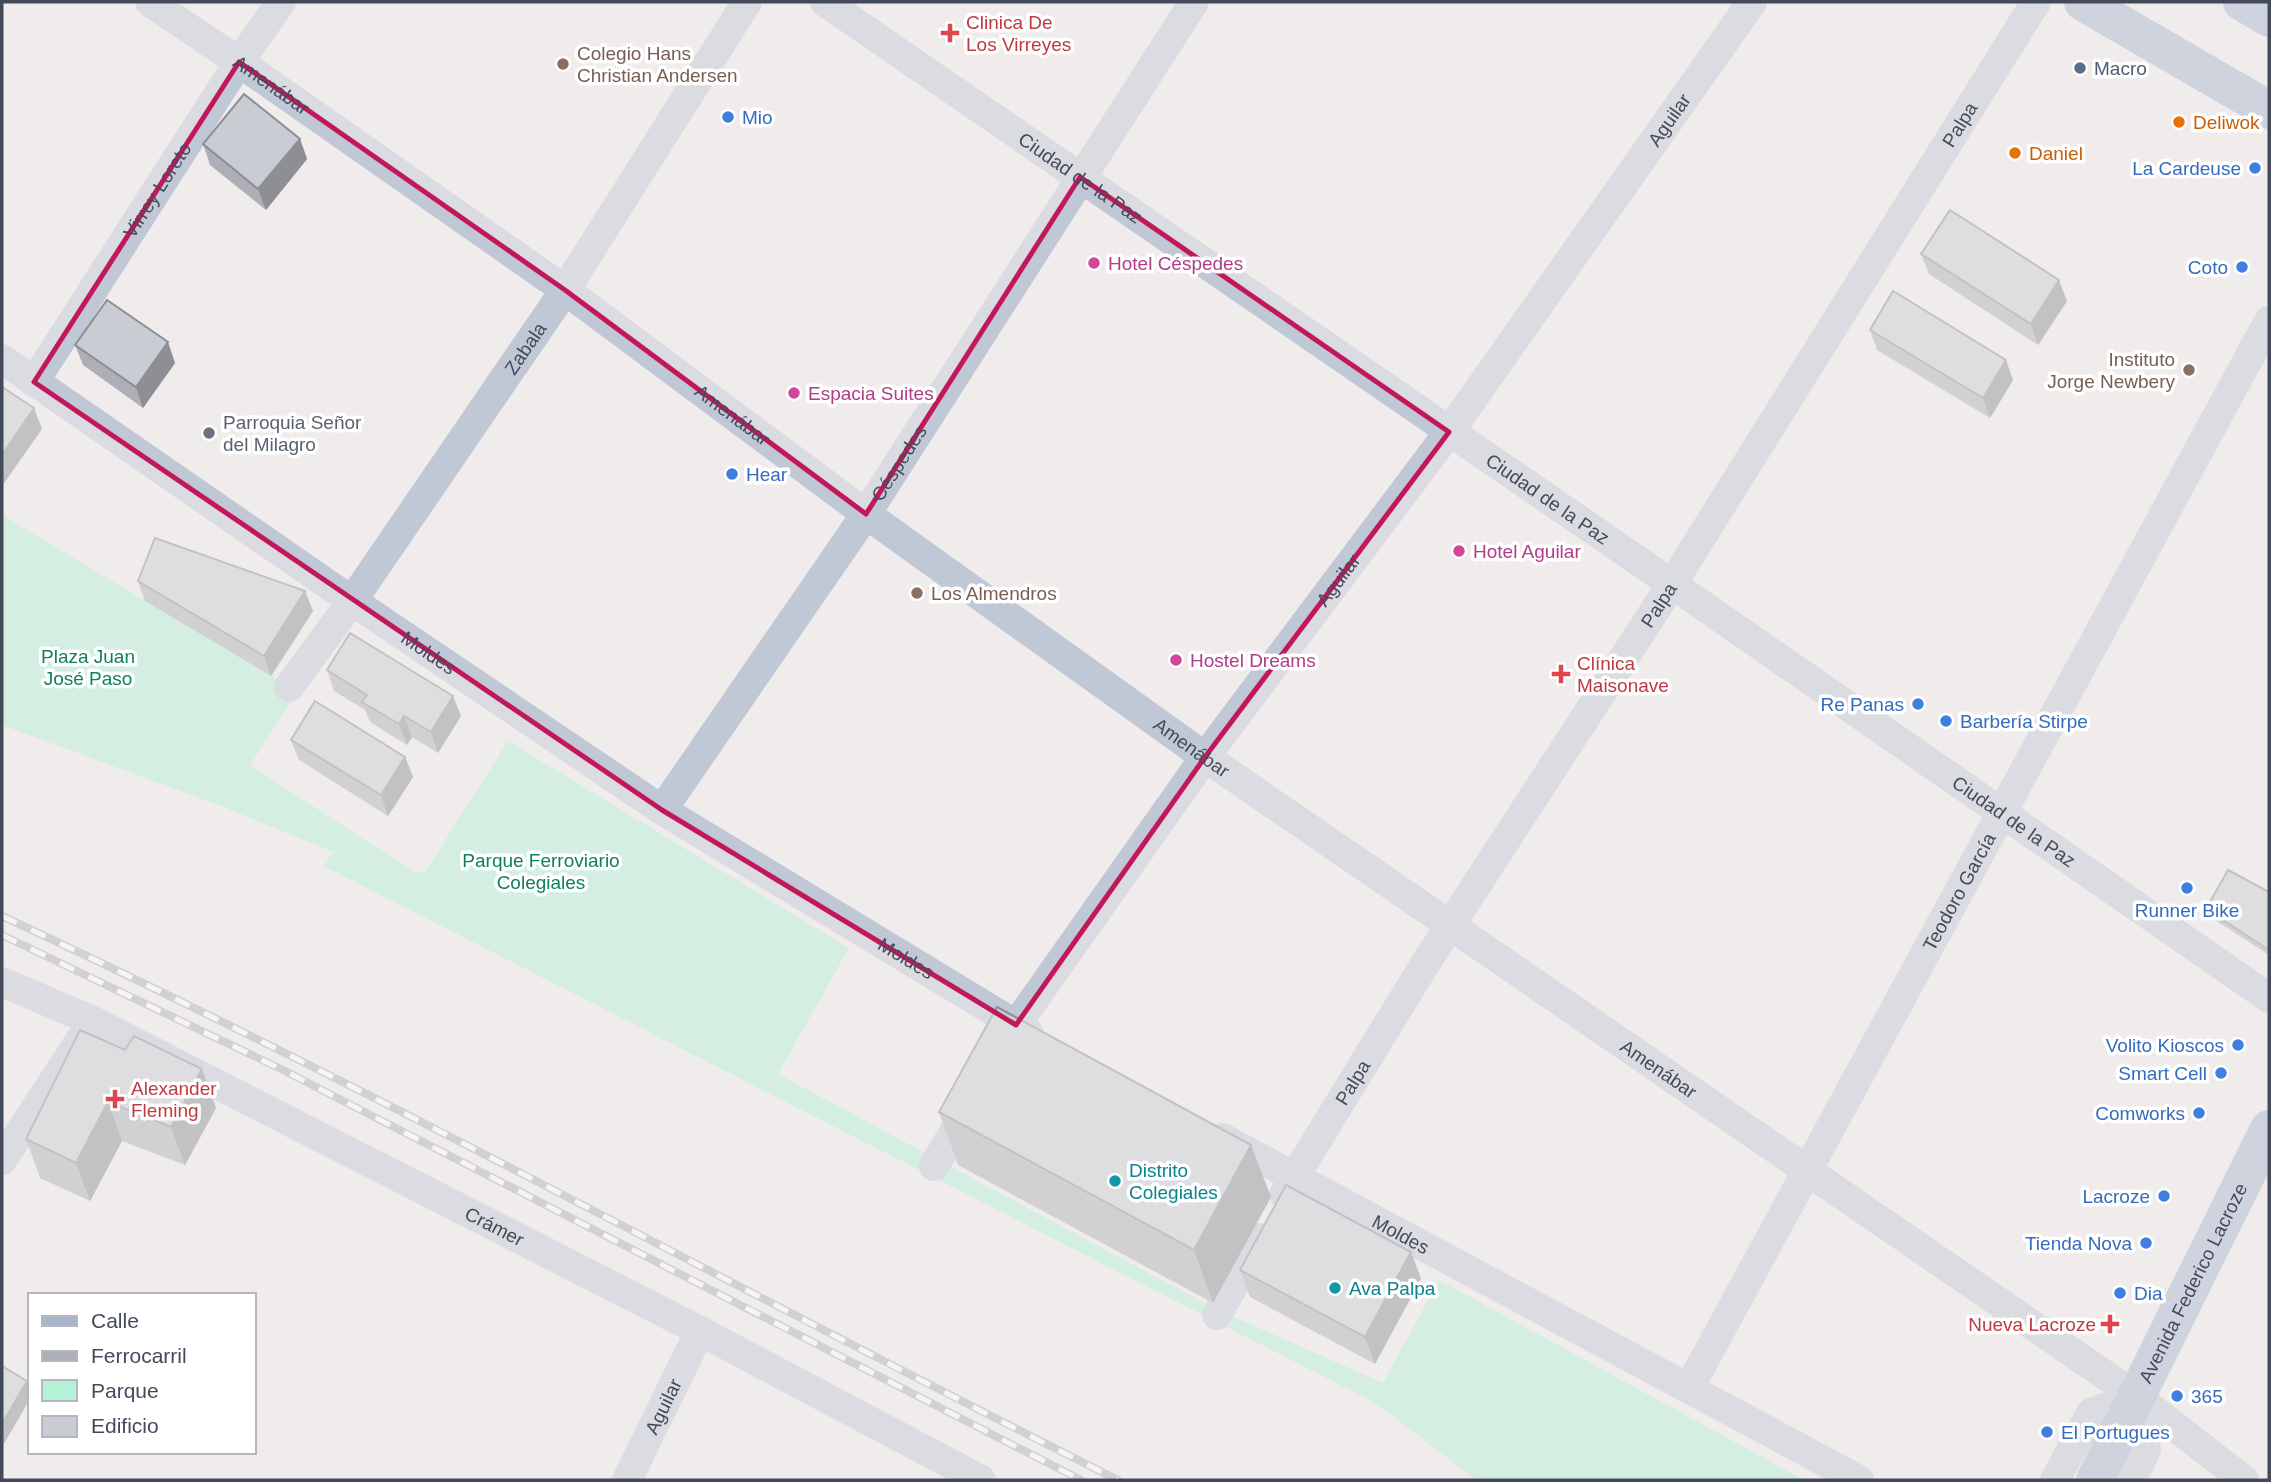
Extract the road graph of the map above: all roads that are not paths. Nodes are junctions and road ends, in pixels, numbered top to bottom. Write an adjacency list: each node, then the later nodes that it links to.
1 (150, 2): 11 (street, Amenábar)
2 (281, 2): 11 (street, Virrey Loreto)
3 (747, 2): 14 (street, Zabala)
4 (825, 2): 13 (street, Ciudad de la Paz)
5 (1194, 2): 13 (street, Céspedes)
6 (1752, 2): 18 (street, Aguilar)
7 (2036, 2): 20 (street, Palpa)
8 (2083, 2): 12 (main road)
9 (2242, 2): 10 (main road)
10 (2269, 18)
11 (239, 62): 14 (street, Amenábar); 17 (street, Virrey Loreto)
12 (2269, 110)
13 (1080, 177): 18 (street, Ciudad de la Paz); 19 (street, Céspedes)
14 (565, 290): 19 (street, Amenábar); 21 (street, Zabala)
15 (2269, 321): 25 (street, Teodoro García)
16 (2, 359): 17 (street, Moldes)
17 (34, 382): 21 (street, Moldes)
18 (1449, 432): 20 (street, Ciudad de la Paz); 23 (street, Aguilar)
19 (866, 514): 23 (street, Amenábar); 24 (street, Céspedes)
20 (1672, 584): 25 (street, Ciudad de la Paz); 26 (street, Palpa)
21 (352, 601): 22 (street, Zabala); 24 (street, Moldes)
22 (289, 687)
23 (1206, 757): 26 (street, Amenábar); 30 (street, Aguilar)
24 (662, 810): 30 (street, Moldes)
25 (2002, 813): 28 (street, Ciudad de la Paz); 36 (street, Teodoro García)
26 (1450, 926): 36 (street, Amenábar); 37 (street, Palpa)
27 (2, 982): 29 (street, Crámer)
28 (2269, 998)
29 (93, 1021): 34 (street); 39 (street, Crámer)
30 (1016, 1025): 31 (street, Moldes); 35 (street, Aguilar)
31 (1052, 1045)
32 (1197, 1125): 37 (street, Moldes)
33 (2269, 1129): 41 (main road, Avenida Federico Lacroze)
34 (2, 1160)
35 (934, 1166)
36 (1807, 1170): 40 (street, Teodoro García); 41 (street, Amenábar)
37 (1293, 1177): 38 (street, Palpa); 40 (street, Moldes)
38 (1217, 1315)
39 (701, 1331): 42 (street, Aguilar); 43 (street, Crámer)
40 (1689, 1388): 44 (street, Moldes)
41 (2137, 1397): 45 (street, Avenida Federico Lacroze); 46 (main road, Avenida Federico Lacroze); 47 (street, Avenida Federico Lacroze); 48 (street, Amenábar)
42 (627, 1480)
43 (981, 1480)
44 (1858, 1480)
45 (2055, 1480)
46 (2095, 1480)
47 (2132, 1480)
48 (2244, 1480)

